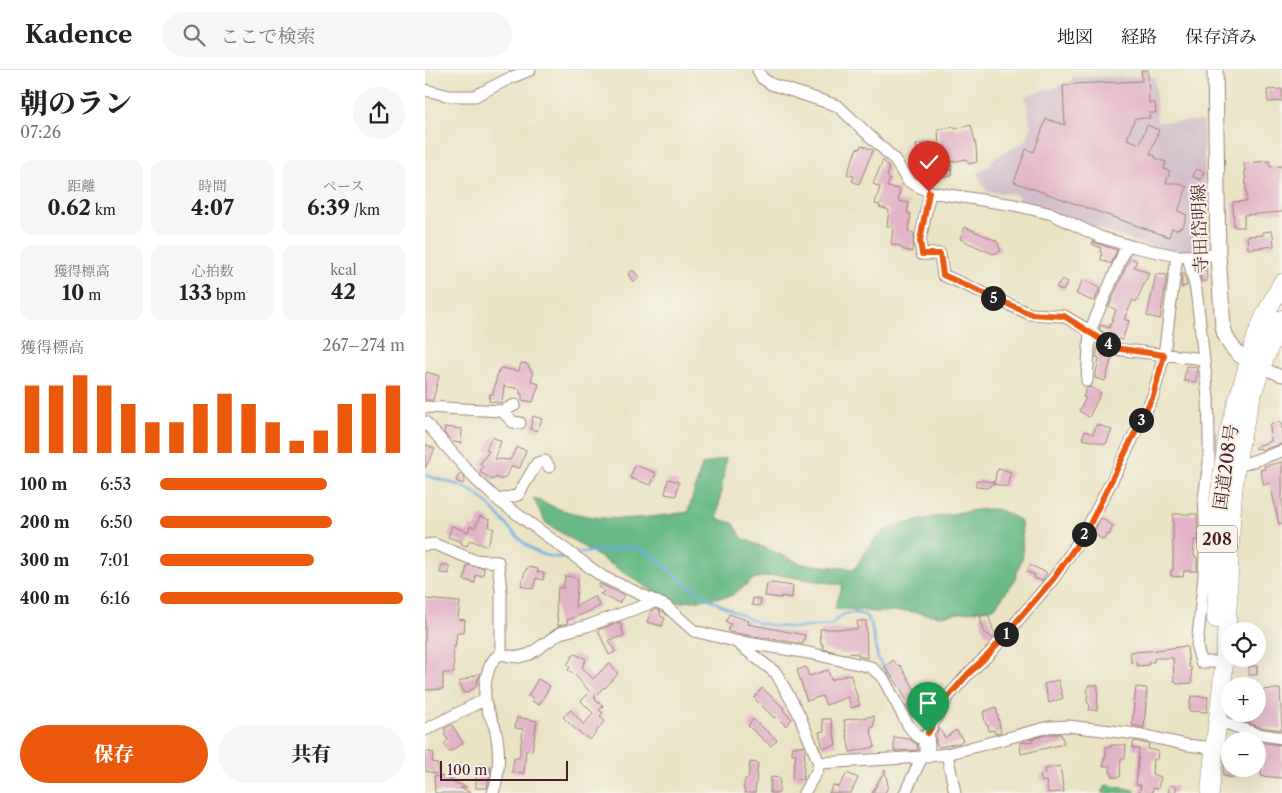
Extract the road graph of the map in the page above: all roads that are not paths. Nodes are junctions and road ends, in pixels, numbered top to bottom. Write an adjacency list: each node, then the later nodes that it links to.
1 (530, 70): 4 (street)
2 (758, 70): 5 (street)
3 (1215, 70): 7 (main road, 寺田岱明線)
4 (425, 90)
5 (929, 192): 6 (street); 11 (street)
6 (1127, 245): 8 (street); 11 (street)
7 (1218, 255): 8 (street); 14 (main road, 寺田岱明線)
8 (1183, 256): 12 (street); 13 (street)
9 (1282, 283): 14 (highway, 国道208号 / 208)
10 (1282, 319): 14 (highway, 国道208号 / 208)
11 (1090, 332): 12 (street); 16 (street)
12 (1164, 355): 13 (street); 37 (street)
13 (1204, 359): 25 (street)
14 (1255, 365): 15 (street); 24 (highway, 国道208号 / 208); 25 (highway, 国道208号 / 208)
15 (1282, 376)
16 (1087, 381)
17 (515, 405): 19 (street)
18 (425, 407): 19 (street)
19 (502, 411): 21 (street)
20 (425, 422): 26 (street)
21 (520, 423)
22 (1282, 451): 24 (street)
23 (549, 467): 26 (street)
24 (1236, 467): 32 (highway, 国道208号 / 208)
25 (1211, 499): 32 (highway, 国道208号 / 208)
26 (498, 500): 28 (street)
27 (425, 544): 30 (street)
28 (654, 602): 29 (street); 30 (street)
29 (735, 641): 37 (street); 38 (street)
30 (501, 654): 31 (street)
31 (484, 700): 33 (street); 39 (street)
32 (1217, 720): 34 (street); 35 (highway, 国道208号 / 208)
33 (425, 730)
34 (1282, 738)
35 (1214, 748): 36 (street); 43 (highway, 国道208号 / 208)
36 (947, 754): 37 (street); 42 (street)
37 (927, 757): 38 (street); 41 (street)
38 (819, 763): 40 (street)
39 (493, 793)
40 (804, 793)
41 (905, 793)
42 (955, 793)
43 (1210, 793)

